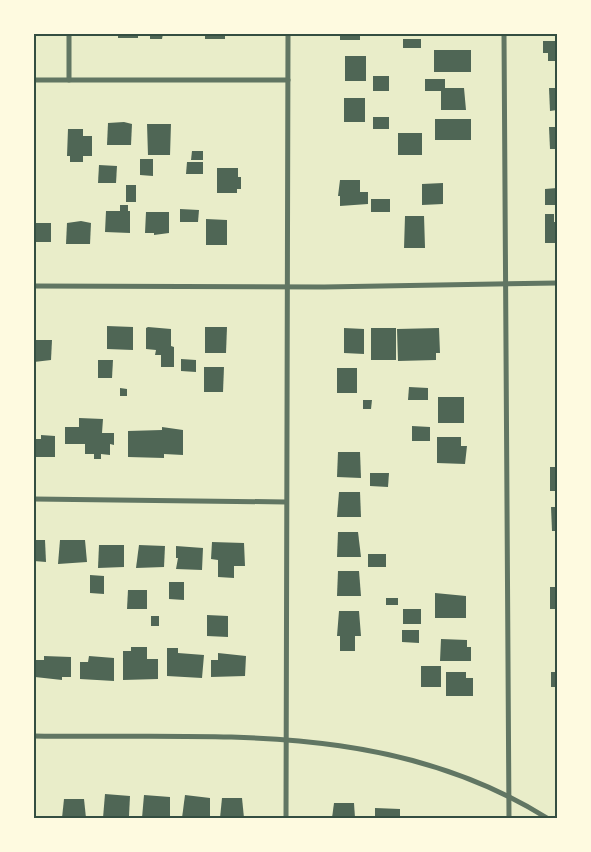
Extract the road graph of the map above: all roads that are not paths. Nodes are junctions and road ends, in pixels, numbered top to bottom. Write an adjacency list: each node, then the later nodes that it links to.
1 (70, 34): 5 (street)
2 (288, 34): 6 (street)
3 (504, 34): 8 (street)
4 (34, 80): 5 (street)
5 (70, 80): 6 (street)
6 (288, 80): 10 (street)
7 (557, 283): 8 (street)
8 (506, 284): 10 (street); 15 (street)
9 (34, 286): 10 (street)
10 (287, 286): 12 (street)
11 (34, 500): 12 (street)
12 (286, 502): 14 (street)
13 (34, 736): 14 (street)
14 (286, 739): 15 (street); 16 (street)
15 (509, 796): 17 (street); 18 (street)
16 (286, 818)
17 (509, 818)
18 (547, 818)

